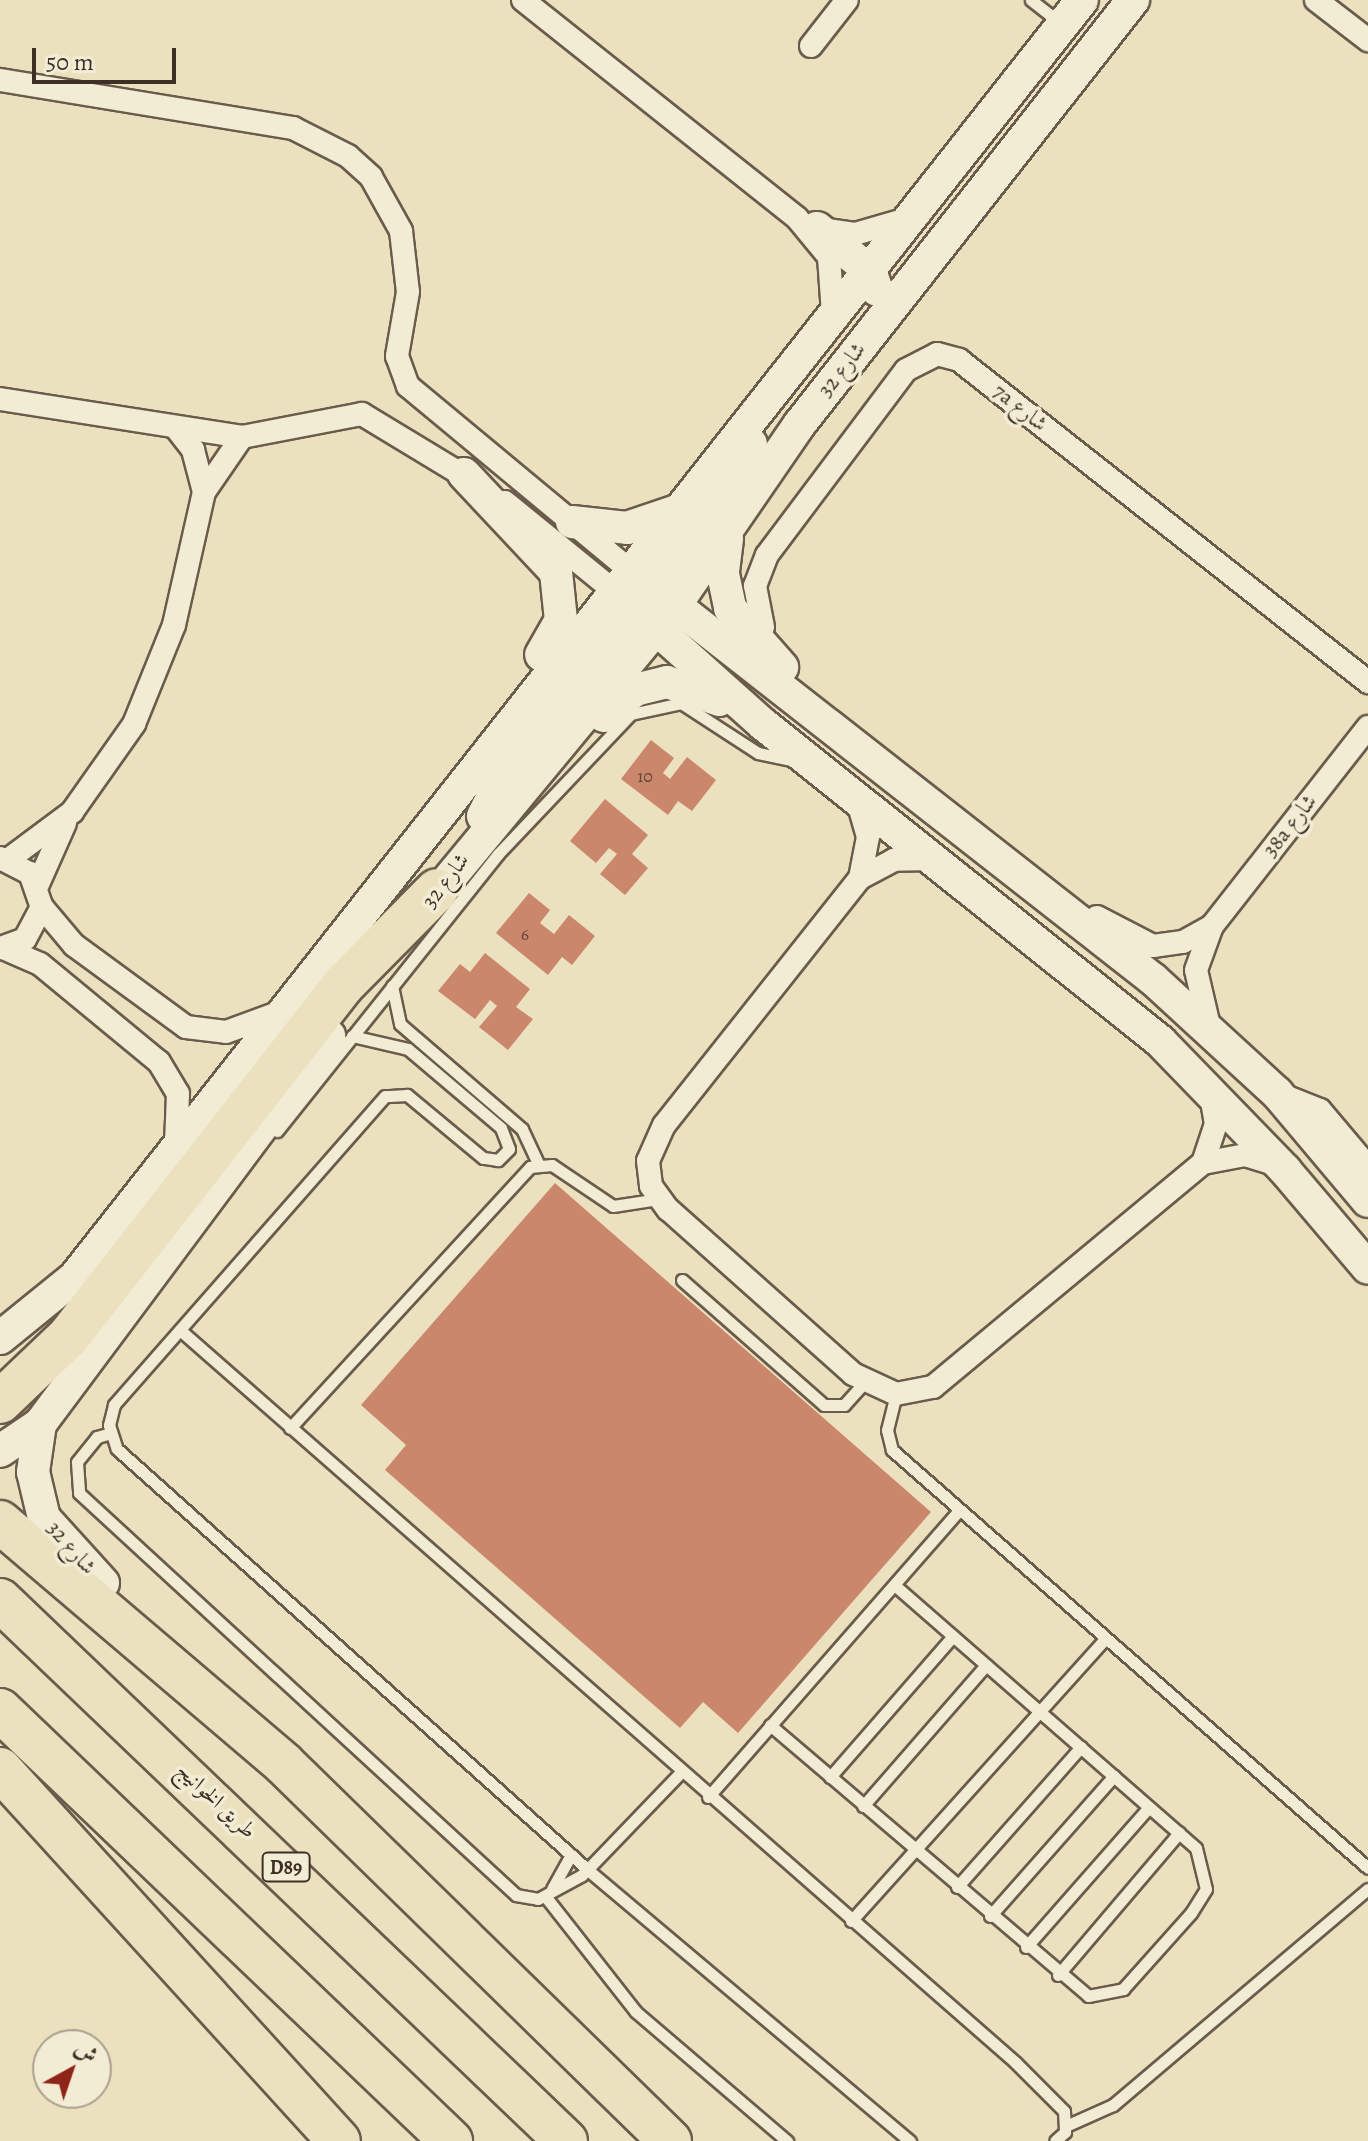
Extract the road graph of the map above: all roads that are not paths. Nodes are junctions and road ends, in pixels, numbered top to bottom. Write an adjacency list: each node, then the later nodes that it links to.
1 (523, 0): 12 (street)
2 (847, 0): 9 (street)
3 (1031, 0): 7 (lane)
4 (1082, 0): 7 (street, شارع 32)
5 (1133, 0): 17 (street, شارع 32)
6 (1316, 0): 8 (street)
7 (1062, 25): 11 (street, شارع 32)
8 (1368, 40)
9 (811, 46)
10 (0, 80): 23 (street)
11 (915, 216): 12 (street); 13 (street, شارع 32)
12 (807, 223): 13 (street); 14 (street)
13 (870, 271): 14 (street, شارع 32); 17 (street)
14 (832, 319): 15 (street, شارع 32)
15 (780, 388): 22 (street, شارع 32); 25 (street)
16 (0, 399): 18 (street)
17 (799, 425): 24 (street, شارع 32)
18 (176, 428): 19 (street); 21 (street)
19 (242, 437): 20 (street); 21 (street)
20 (464, 474): 25 (street); 28 (street)
21 (204, 492): 35 (street)
22 (679, 510): 23 (street); 25 (street, شارع 32)
23 (572, 522): 25 (street)
24 (727, 539): 25 (street, شارع 32); 31 (street)
25 (643, 600): 28 (street, شارع 32); 29 (street); 31 (street); 33 (street, شارع 32); 36 (street)
26 (763, 627): 27 (street, 7a شارع)
27 (1368, 682)
28 (511, 716): 47 (street, شارع 32)
29 (764, 725): 32 (street); 33 (street)
30 (1368, 727): 44 (street, 38a شارع)
31 (852, 743): 40 (street)
32 (812, 763): 34 (street); 46 (lane)
33 (541, 767): 36 (street, شارع 32)
34 (856, 797): 38 (street); 39 (street)
35 (72, 812): 37 (street); 41 (street)
36 (481, 836): 42 (street, شارع 32)
37 (4, 859): 41 (street)
38 (934, 859): 39 (street); 50 (street)
39 (860, 878): 57 (street)
40 (1031, 883): 44 (street, 38a شارع); 48 (street)
41 (38, 884): 43 (street)
42 (437, 890): 59 (street, شارع 32); 68 (highway)
43 (42, 907): 45 (street); 47 (street)
44 (1212, 926): 48 (street, 38a شارع)
45 (2, 948): 52 (street)
46 (392, 985): 49 (lane); 53 (lane)
47 (283, 1010): 52 (street, شارع 32)
48 (1212, 1033): 51 (street)
49 (352, 1036): 59 (lane); 63 (lane)
50 (1206, 1084): 54 (street); 56 (street)
51 (1277, 1093): 55 (street); 58 (street)
52 (174, 1149): 62 (street, شارع 32)
53 (538, 1163): 57 (lane); 70 (lane)
54 (1203, 1163): 56 (street); 67 (street)
55 (1368, 1167)
56 (1285, 1170): 60 (street)
57 (659, 1199): 66 (street)
58 (1368, 1201)
59 (174, 1238): 69 (street, شارع 32)
60 (1368, 1268)
61 (682, 1280): 66 (lane)
62 (50, 1304): 64 (street, شارع 32); 65 (street)
63 (180, 1330): 70 (lane); 71 (lane)
64 (0, 1338)
65 (0, 1353)
66 (864, 1383): 67 (street)
67 (896, 1394): 73 (lane)
68 (0, 1402)
69 (40, 1424): 72 (street); 84 (street, شارع 32)
70 (290, 1428): 86 (lane)
71 (111, 1433): 94 (lane); 99 (lane)
72 (0, 1451)
73 (959, 1510): 75 (lane); 78 (lane)
74 (0, 1522): 84 (highway)
75 (894, 1585): 77 (lane); 82 (lane)
76 (0, 1600): 107 (highway, طريق الخوانيج / D89)
77 (953, 1636): 79 (lane); 88 (lane)
78 (1105, 1639): 81 (lane); 95 (lane)
79 (986, 1665): 81 (lane); 90 (lane)
80 (0, 1710): 106 (highway)
81 (1040, 1711): 83 (lane); 93 (lane)
82 (770, 1725): 88 (lane); 89 (lane)
83 (1081, 1747): 87 (lane); 97 (lane)
84 (283, 1763): 108 (highway)
85 (0, 1769): 105 (highway)
86 (680, 1773): 89 (lane); 96 (lane)
87 (1114, 1776): 91 (lane); 100 (lane)
88 (830, 1777): 90 (lane)
89 (708, 1797): 101 (lane)
90 (863, 1806): 93 (lane)
91 (1149, 1807): 92 (lane); 102 (lane)
92 (1179, 1833): 103 (lane); 103 (lane)
93 (914, 1850): 97 (lane); 101 (lane)
94 (571, 1855): 96 (lane); 99 (lane)
95 (1368, 1868)
96 (588, 1870): 99 (lane); 110 (lane)
97 (957, 1887): 100 (lane)
98 (1368, 1889): 104 (lane)
99 (549, 1893): 109 (lane)
100 (990, 1916): 102 (lane)
101 (851, 1921): 104 (lane)
102 (1026, 1947): 103 (lane)
103 (1058, 1975)
104 (1068, 2125): 111 (lane)
105 (339, 2141)
106 (451, 2141)
107 (566, 2141)
108 (670, 2141)
109 (787, 2141)
110 (910, 2141)
111 (1055, 2141)

